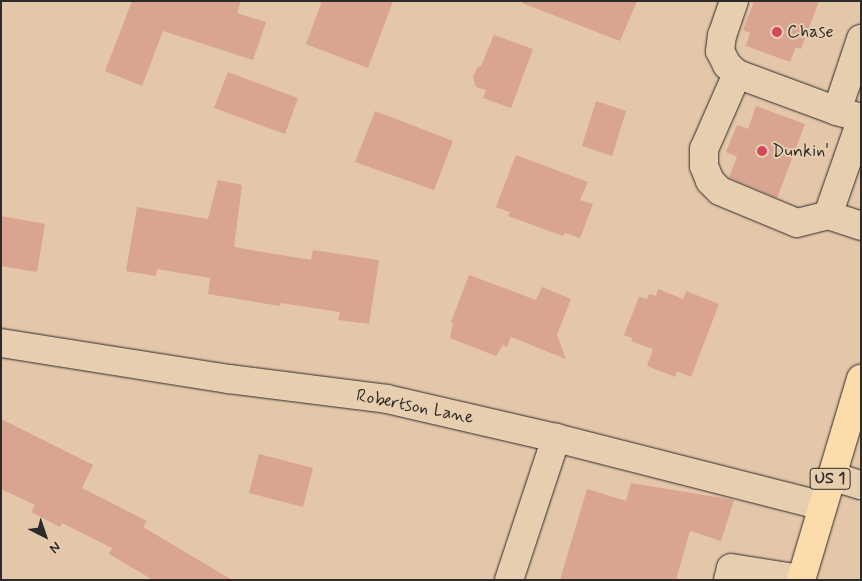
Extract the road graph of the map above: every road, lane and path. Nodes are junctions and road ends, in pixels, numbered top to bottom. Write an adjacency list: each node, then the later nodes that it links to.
1 (734, 1): 3 (street)
2 (861, 39): 4 (street)
3 (737, 74): 4 (street); 5 (street)
4 (853, 117): 5 (street)
5 (828, 215): 6 (street)
6 (861, 226)
7 (1, 343): 9 (street, Robertson Lane)
8 (859, 392): 10 (main road, US 1)
9 (556, 438): 12 (street, Robertson Lane); 13 (street)
10 (831, 476): 11 (street); 12 (main road, US 1)
11 (861, 485)
12 (822, 506): 15 (main road, US 1)
13 (509, 580)
14 (728, 580): 15 (street)
15 (801, 580)

